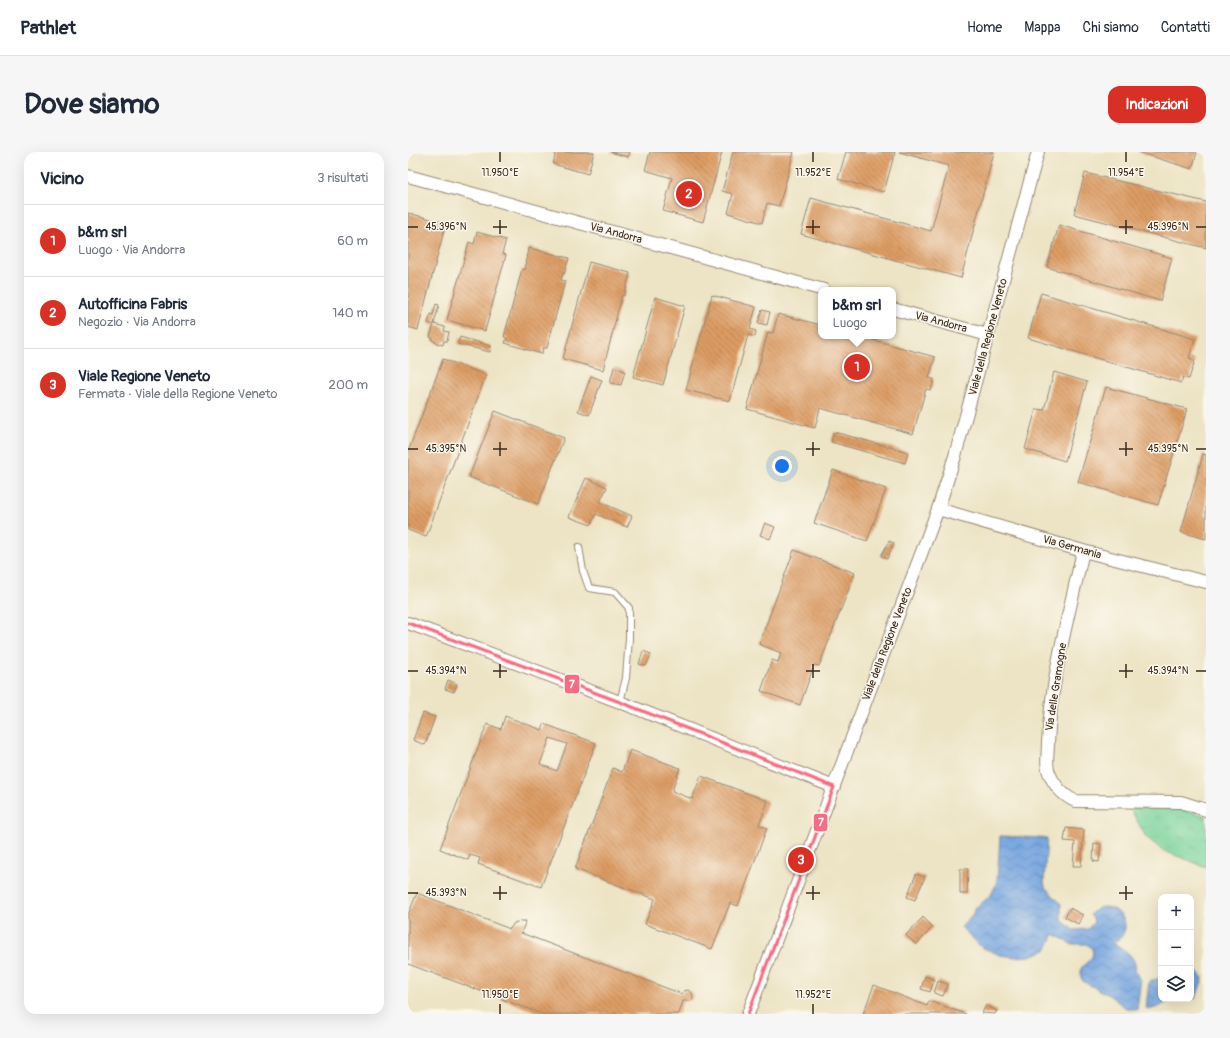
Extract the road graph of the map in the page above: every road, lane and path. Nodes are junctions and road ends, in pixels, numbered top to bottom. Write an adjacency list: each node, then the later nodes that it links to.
1 (1038, 152): 5 (street, Viale della Regione Veneto)
2 (408, 176): 3 (street, Via Andorra)
3 (818, 288)
4 (896, 310): 5 (street, Via Andorra)
5 (988, 335): 6 (street, Viale della Regione Veneto)
6 (938, 509): 8 (street, Via Germania); 12 (street, Viale della Regione Veneto)
7 (578, 548): 11 (lane)
8 (1083, 551): 9 (street, Via Germania); 13 (street, Via delle Gramogne)
9 (1206, 582)
10 (408, 623): 11 (street)
11 (620, 702): 12 (street)
12 (834, 787): 14 (street, Viale della Regione Veneto)
13 (1206, 810)
14 (748, 1014)

